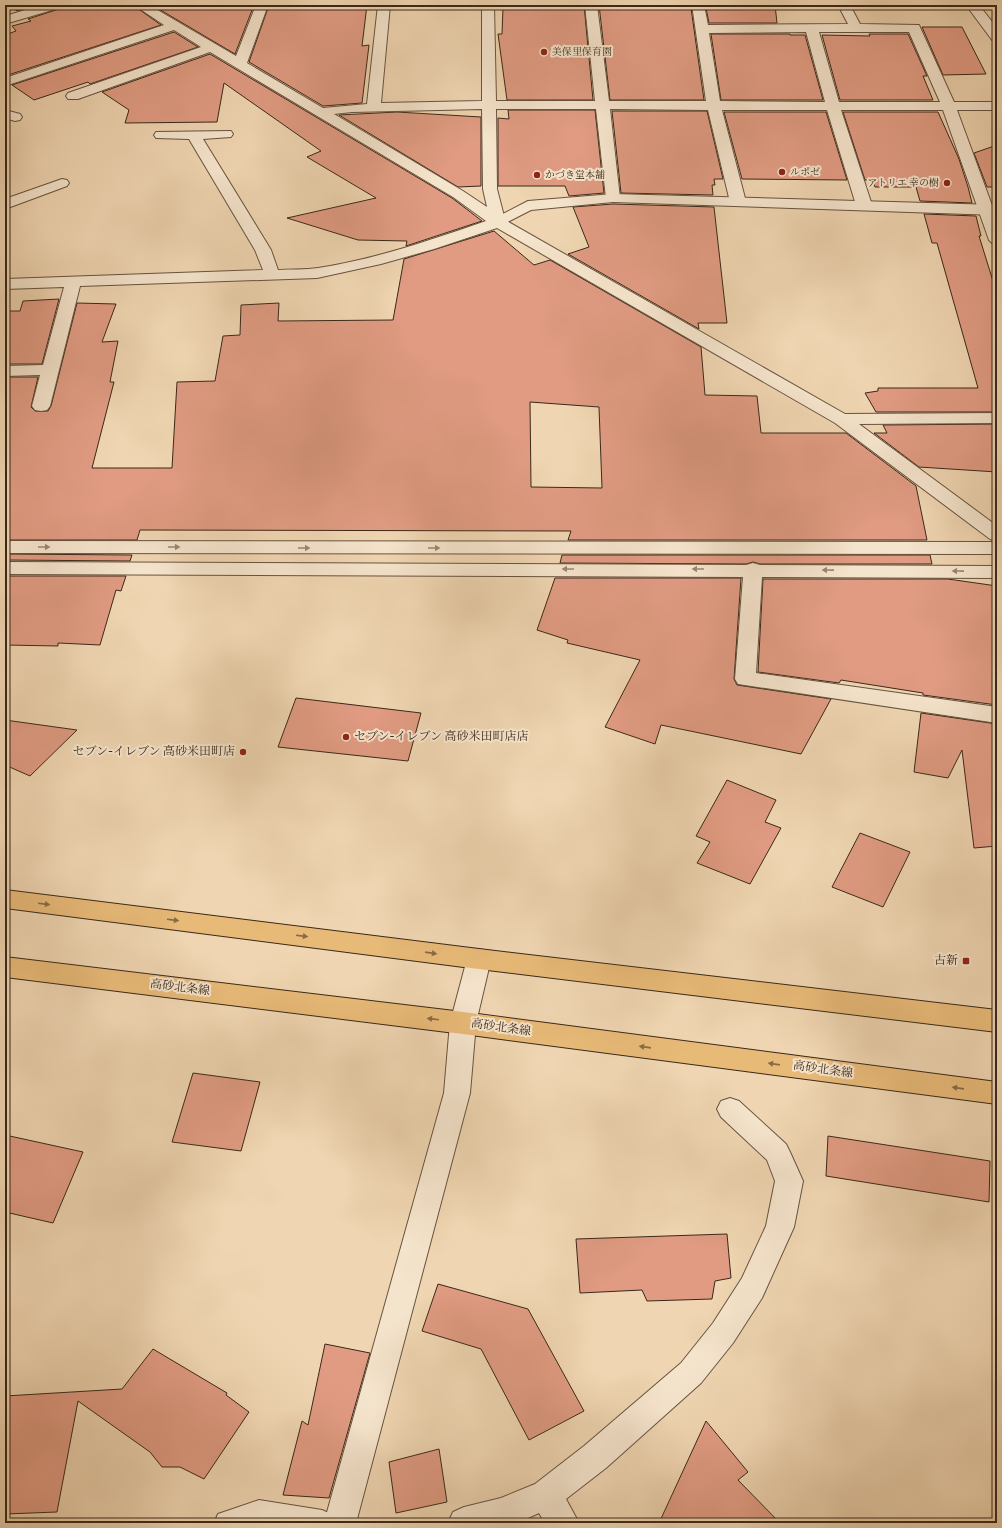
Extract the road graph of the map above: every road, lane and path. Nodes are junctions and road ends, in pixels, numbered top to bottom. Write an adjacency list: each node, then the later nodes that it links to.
1 (55, 5): 10 (street)
2 (140, 5): 11 (street)
3 (262, 5): 17 (street)
4 (384, 5): 25 (street)
5 (488, 5): 20 (street)
6 (591, 5): 21 (street)
7 (698, 5): 13 (street)
8 (844, 5): 12 (street)
9 (972, 5): 15 (street)
10 (5, 20)
11 (174, 26): 16 (street); 18 (street)
12 (856, 28): 14 (street); 26 (street)
13 (703, 29): 14 (street); 22 (street)
14 (812, 29): 23 (street)
15 (997, 36)
16 (212, 48): 17 (street); 19 (street)
17 (240, 63): 27 (street)
18 (5, 82)
19 (73, 96)
20 (490, 105): 21 (street); 25 (street); 37 (street)
21 (602, 105): 22 (street); 32 (street)
22 (714, 106): 23 (street); 33 (street)
23 (833, 106): 26 (street); 35 (street)
24 (997, 106): 26 (street)
25 (374, 107): 27 (street)
26 (949, 107): 36 (street)
27 (320, 112): 37 (street)
28 (226, 134): 30 (street)
29 (161, 135): 30 (street)
30 (194, 135): 39 (street)
31 (62, 183): 34 (street)
32 (613, 198): 33 (street); 37 (street)
33 (738, 202): 35 (street)
34 (5, 204)
35 (864, 205): 36 (street)
36 (992, 210): 38 (street)
37 (498, 222): 39 (street); 46 (street)
38 (997, 240)
39 (272, 274): 40 (street)
40 (73, 282): 41 (street); 42 (street)
41 (5, 284)
42 (50, 370): 43 (street); 44 (street)
43 (5, 371)
44 (41, 406)
45 (997, 418): 46 (street)
46 (841, 419): 47 (street)
47 (997, 535)
48 (5, 547): 49 (street, one-way to 49)
49 (252, 548): 50 (street, one-way to 50); 53 (street)
50 (605, 548): 51 (street); 54 (street)
51 (997, 548)
52 (5, 568): 53 (street)
53 (249, 568): 54 (street, one-way to 53)
54 (607, 569): 55 (street, one-way to 54)
55 (753, 569): 56 (street, one-way to 55); 57 (street)
56 (997, 572)
57 (997, 715)
58 (5, 899): 59 (main road, one-way to 59)
59 (479, 959): 61 (main road); 62 (street)
60 (5, 967): 62 (main road, 高砂北条線, one-way to 60)
61 (997, 1021)
62 (463, 1023): 63 (main road, 高砂北条線, one-way to 62); 68 (street)
63 (997, 1093)
64 (730, 1109): 65 (street)
65 (546, 1495): 69 (street); 70 (street)
66 (227, 1523): 67 (lane)
67 (322, 1523)
68 (340, 1523)
69 (464, 1523)
70 (563, 1523)

